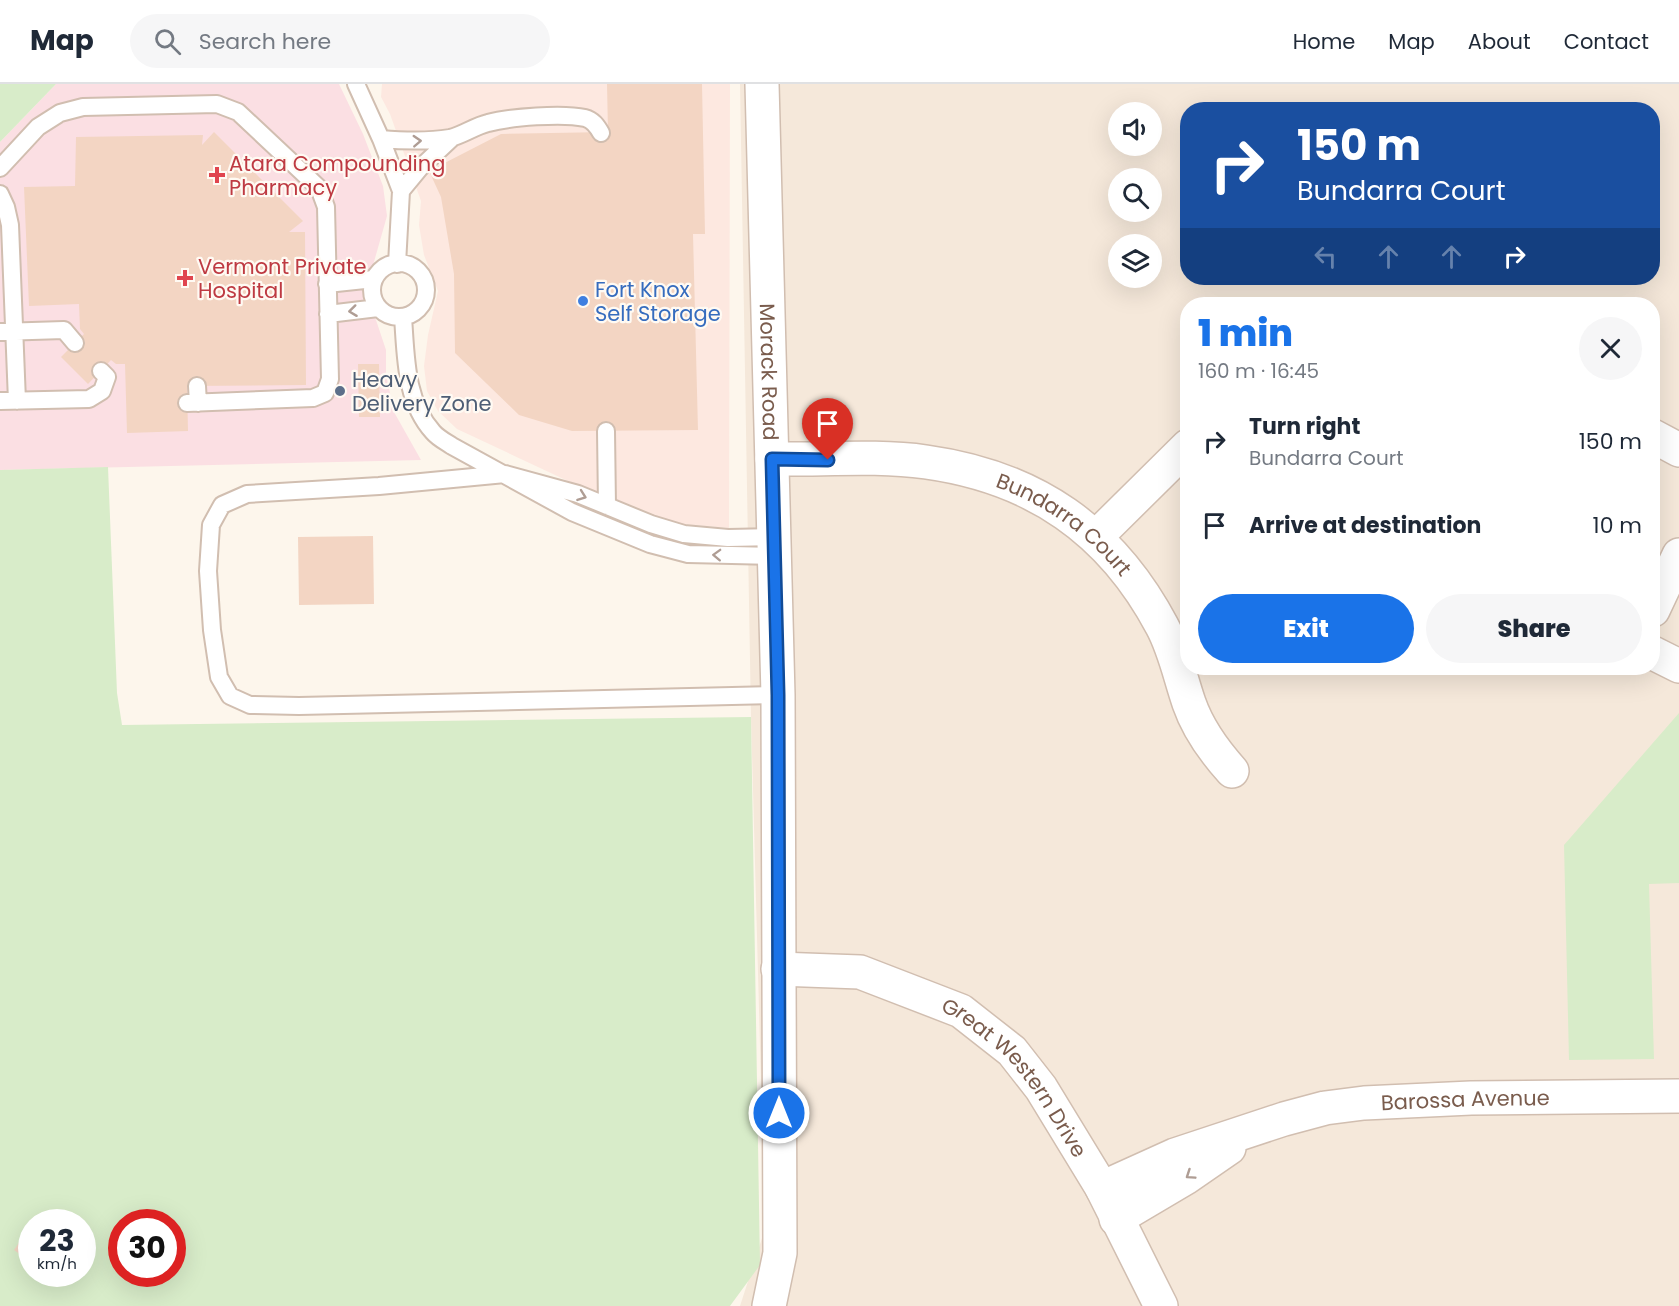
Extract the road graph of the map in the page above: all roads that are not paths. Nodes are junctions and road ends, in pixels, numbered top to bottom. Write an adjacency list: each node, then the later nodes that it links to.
1 (356, 84): 3 (lane)
2 (762, 84): 25 (street, Morack Road)
3 (367, 92): 6 (lane)
4 (602, 133): 5 (lane)
5 (452, 138): 6 (lane, one-way to 5); 8 (lane)
6 (381, 139): 8 (lane)
7 (0, 168): 12 (lane)
8 (401, 191): 10 (lane)
9 (0, 194): 16 (lane)
10 (397, 264): 11 (lane); 15 (lane)
11 (375, 279): 12 (lane); 13 (lane)
12 (327, 284): 14 (lane)
13 (378, 308): 14 (lane, one-way to 14); 15 (lane)
14 (328, 314): 19 (lane)
15 (403, 317): 26 (lane)
16 (7, 332): 17 (lane); 20 (lane)
17 (75, 342)
18 (101, 371): 20 (lane)
19 (194, 397)
20 (8, 401)
21 (606, 431): 27 (lane)
22 (1660, 440): 23 (street)
23 (1679, 450)
24 (1180, 454): 28 (street)
25 (772, 459): 28 (street, Bundarra Court); 29 (street, Morack Road)
26 (505, 474): 27 (lane, one-way to 27); 29 (lane, one-way to 26); 36 (lane)
27 (607, 506): 29 (lane)
28 (1096, 537): 34 (street, Bundarra Court)
29 (775, 546): 36 (street, Morack Road)
30 (1679, 555): 31 (street)
31 (1660, 595)
32 (1660, 656): 33 (street)
33 (1679, 666)
34 (1180, 668)
35 (1182, 675): 37 (street, Bundarra Court)
36 (778, 695): 38 (street, Morack Road)
37 (1232, 771)
38 (778, 969): 41 (street, Great Western Drive); 43 (street, Morack Road)
39 (1679, 1096): 40 (street, Barossa Avenue)
40 (1255, 1129): 41 (street, Barossa Avenue); 42 (street, Barossa Avenue, one-way to 42)
41 (1102, 1188): 42 (street, Great Western Drive)
42 (1116, 1219): 44 (street, Great Western Drive)
43 (770, 1306)
44 (1161, 1306)

